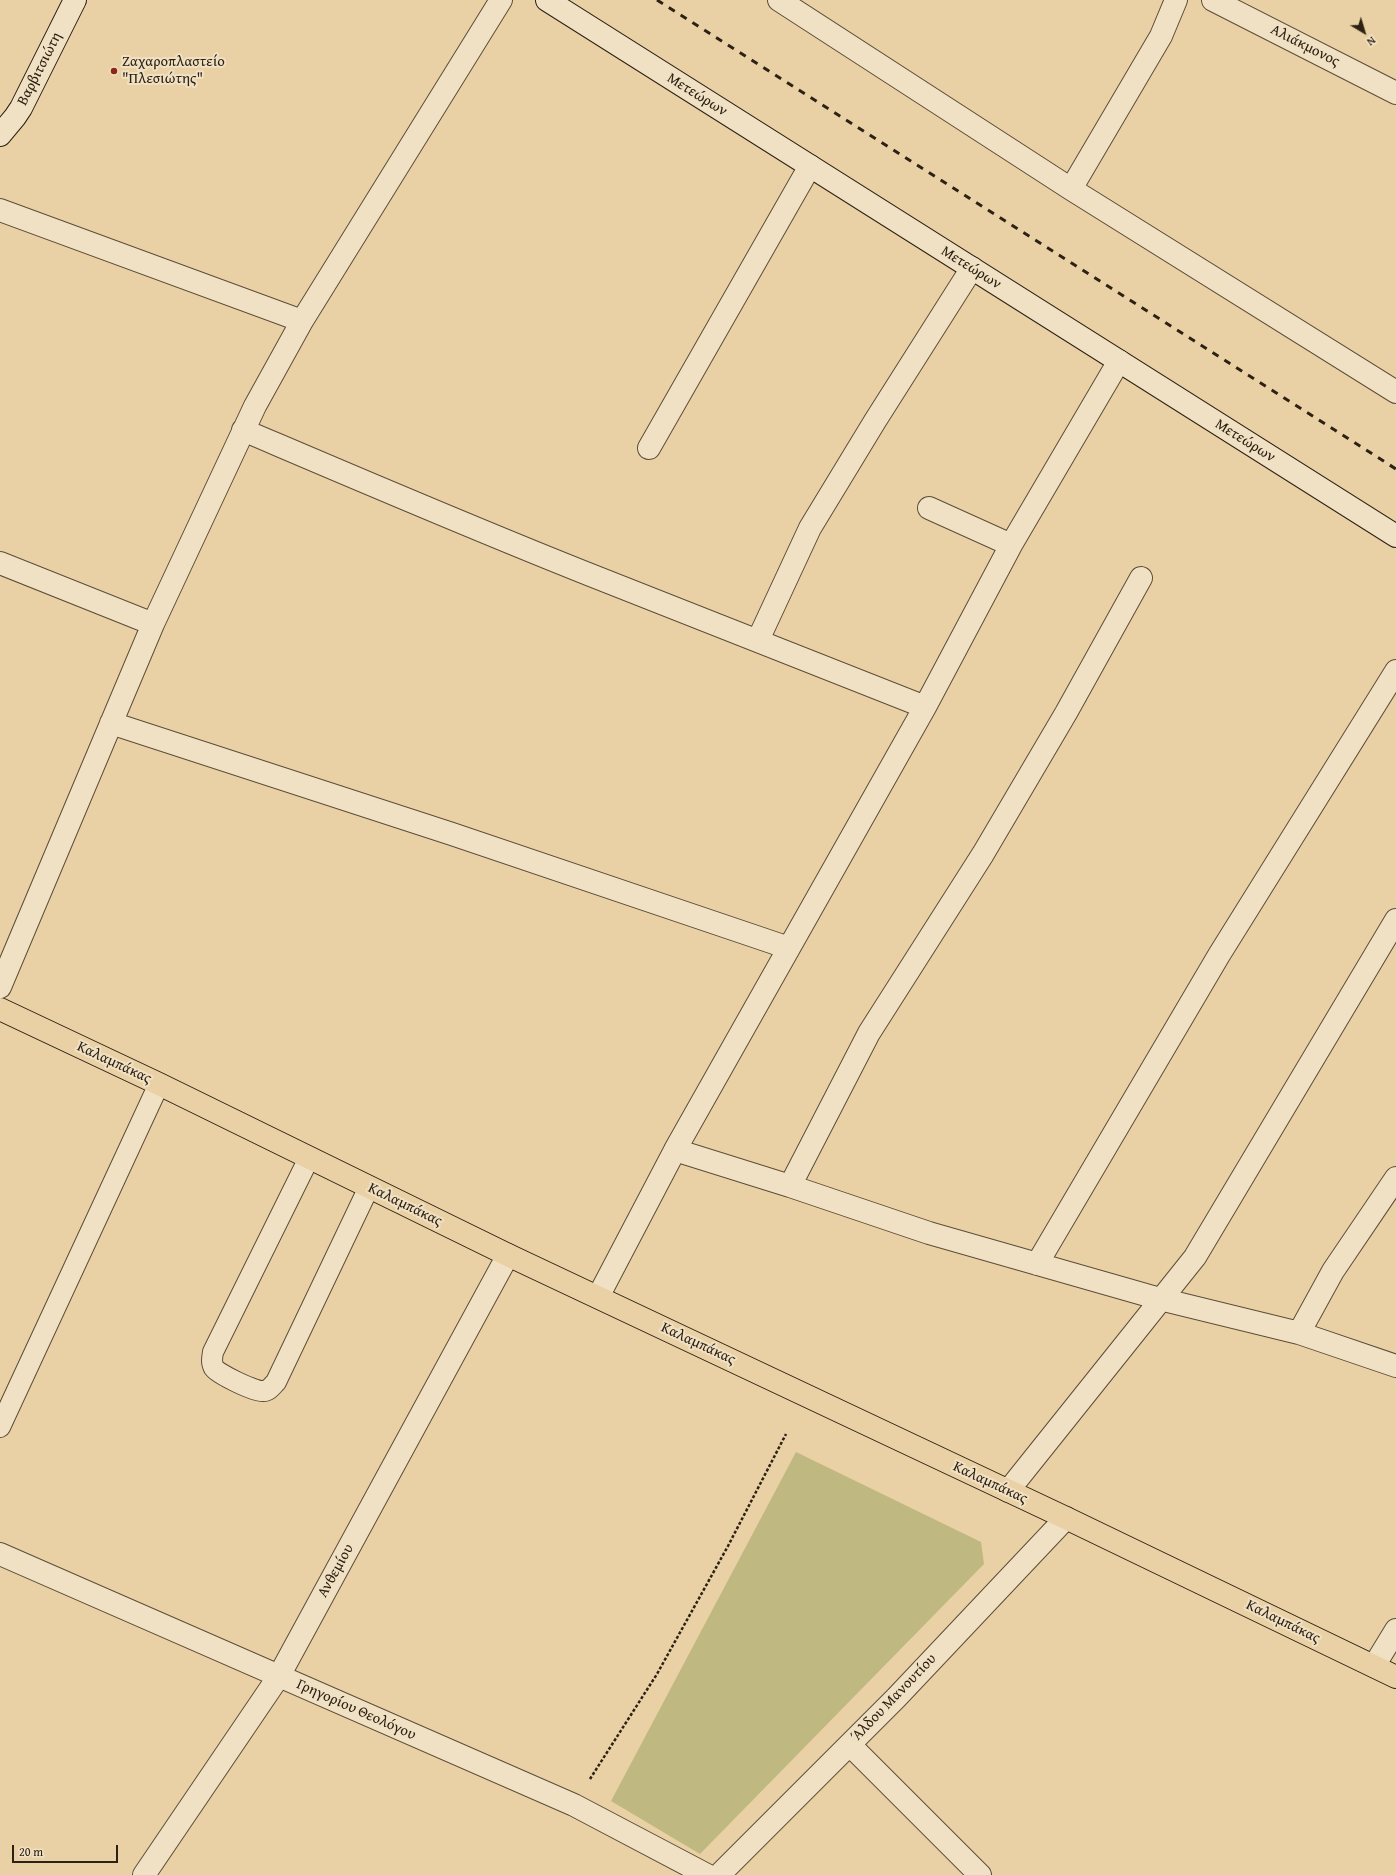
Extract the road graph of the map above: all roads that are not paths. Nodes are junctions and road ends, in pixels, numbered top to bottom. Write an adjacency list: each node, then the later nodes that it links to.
1 (75, 0): 9 (street, Βαρβιτσιώτη)
2 (501, 0): 14 (street)
3 (547, 0): 10 (street, Μετεώρων)
4 (779, 0): 11 (street)
5 (1176, 0): 11 (street)
6 (1213, 0): 7 (street, Αλιάκμονος)
7 (1240, 6): 8 (street, Αλιάκμονος)
8 (1396, 93)
9 (0, 135)
10 (810, 166): 13 (street, Μετεώρων); 18 (street)
11 (1071, 189): 16 (street)
12 (0, 210): 14 (street)
13 (972, 268): 15 (street, Μετεώρων); 25 (street)
14 (302, 322): 17 (street)
15 (1119, 361): 20 (street, Μετεώρων); 21 (street)
16 (1396, 392)
17 (243, 430): 24 (street); 25 (street)
18 (649, 448)
19 (929, 508): 21 (street)
20 (1396, 536)
21 (1011, 545): 27 (street)
22 (0, 563): 24 (street)
23 (1141, 578): 37 (street)
24 (153, 624): 28 (street)
25 (758, 640): 27 (street)
26 (1396, 671): 40 (street)
27 (925, 707): 30 (street)
28 (111, 722): 30 (street); 31 (street)
29 (1396, 920): 42 (street)
30 (789, 948): 34 (street)
31 (0, 987)
32 (0, 1009): 33 (main road, Καλαμπάκας)
33 (159, 1084): 35 (main road, Καλαμπάκας); 45 (lane)
34 (675, 1150): 37 (street); 41 (street)
35 (309, 1158): 38 (main road, Καλαμπάκας); 38 (lane)
36 (1396, 1178): 43 (street)
37 (790, 1186): 40 (street)
38 (370, 1187): 39 (main road, Καλαμπάκας)
39 (508, 1255): 41 (main road, Καλαμπάκας); 51 (street, Ανθεμίου)
40 (1036, 1264): 42 (street)
41 (598, 1296): 46 (main road, Καλαμπάκας)
42 (1160, 1299): 43 (street); 46 (street)
43 (1298, 1333): 44 (street)
44 (1396, 1366)
45 (0, 1427)
46 (1008, 1491): 47 (main road, Καλαμπάκας)
47 (1066, 1518): 50 (main road, Καλαμπάκας); 53 (street, Άλδου Μανουτίου)
48 (0, 1554): 51 (street, Γρηγορίου Θεολόγου)
49 (1396, 1630): 50 (street)
50 (1374, 1666): 52 (main road, Καλαμπάκας)
51 (279, 1676): 54 (street, Ανθεμίου); 55 (street, Γρηγορίου Θεολόγου)
52 (1396, 1677)
53 (850, 1745): 56 (street, Άλδου Μανουτίου); 57 (street)
54 (144, 1875)
55 (707, 1875)
56 (719, 1875)
57 (980, 1875)

